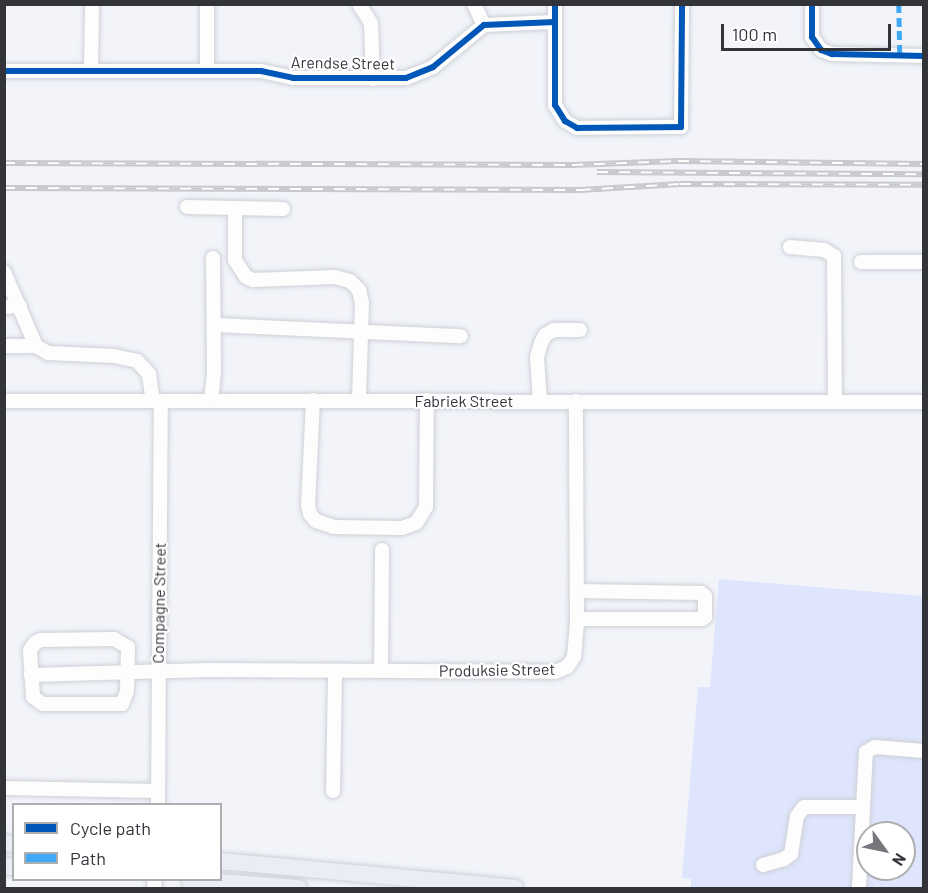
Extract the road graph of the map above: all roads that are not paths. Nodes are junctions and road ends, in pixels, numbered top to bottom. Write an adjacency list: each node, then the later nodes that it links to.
1 (92, 4): 12 (street)
2 (207, 4): 13 (street)
3 (359, 4): 14 (street)
4 (474, 4): 9 (street)
5 (555, 4): 8 (street)
6 (682, 4): 8 (street)
7 (812, 4): 10 (street)
8 (555, 22): 9 (street)
9 (484, 25): 14 (street, Arendse Street)
10 (924, 56)
11 (4, 70): 12 (street, Arendse Street)
12 (92, 71): 13 (street, Arendse Street)
13 (207, 71): 14 (street, Arendse Street)
14 (373, 79)
15 (186, 207): 16 (street)
16 (235, 208): 17 (street); 27 (street)
17 (283, 209)
18 (790, 247): 39 (street)
19 (213, 258): 25 (street)
20 (924, 261): 21 (street)
21 (861, 262)
22 (4, 272): 23 (street)
23 (20, 306): 24 (street); 30 (street)
24 (4, 307)
25 (215, 325): 27 (street); 31 (street)
26 (580, 330): 37 (street)
27 (361, 332): 28 (street); 33 (street)
28 (460, 336)
29 (4, 346): 30 (street, Compagne Street)
30 (36, 346): 36 (street, Compagne Street)
31 (211, 400): 32 (street, Fabriek Street); 36 (street, Fabriek Street)
32 (313, 400): 33 (street, Fabriek Street); 34 (street)
33 (359, 400): 34 (street, Fabriek Street)
34 (427, 400): 37 (street, Fabriek Street)
35 (4, 401): 36 (street, Fabriek Street)
36 (157, 401): 47 (street, Compagne Street)
37 (540, 401): 38 (street, Fabriek Street)
38 (576, 401): 39 (street, Fabriek Street); 42 (street, Produksie Street)
39 (835, 402): 40 (street, Fabriek Street)
40 (924, 402)
41 (382, 550): 46 (street)
42 (577, 591): 43 (street, Produksie Street); 43 (street)
43 (577, 619): 46 (street, Produksie Street)
44 (129, 671): 47 (street, Produksie Street); 48 (street, Produksie Street); 48 (street); 48 (street)
45 (335, 671): 46 (street, Produksie Street); 47 (street, Produksie Street); 51 (street)
46 (381, 671)
47 (158, 673): 52 (street, Compagne Street)
48 (31, 675)
49 (924, 751): 53 (street)
50 (4, 788): 52 (street)
51 (333, 791)
52 (158, 798)
53 (862, 807): 55 (street); 59 (street)
54 (222, 861): 58 (main road)
55 (763, 865)
56 (214, 881): 57 (main road)
57 (299, 888)
58 (515, 888)
59 (859, 888)

